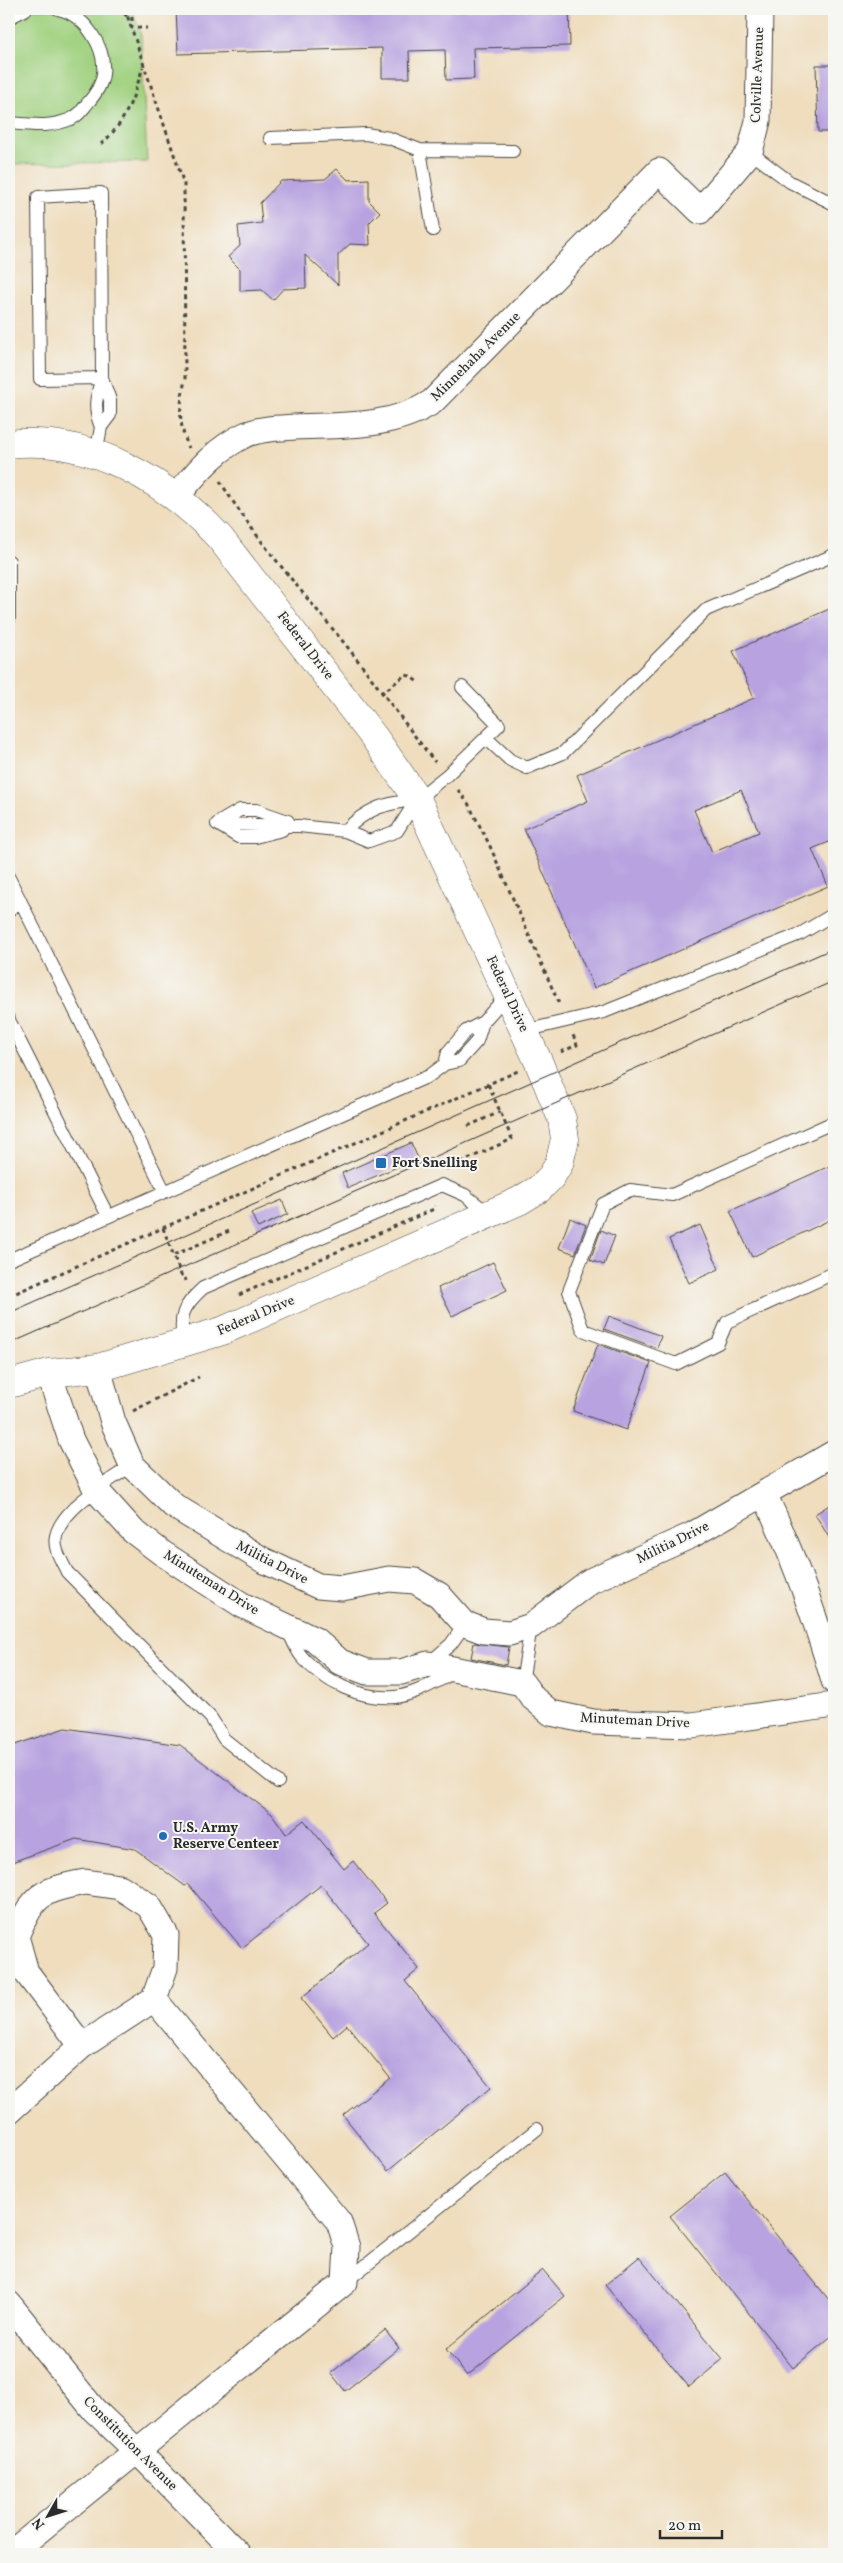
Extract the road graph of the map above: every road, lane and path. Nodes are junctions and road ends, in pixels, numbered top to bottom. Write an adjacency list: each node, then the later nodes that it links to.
1 (26, 9): 8 (lane)
2 (58, 9): 12 (lane)
3 (118, 9): 7 (path)
4 (125, 9): 7 (path)
5 (132, 9): 9 (path)
6 (760, 9): 17 (street, Colville Avenue)
7 (128, 16): 9 (path)
8 (9, 18)
9 (132, 28): 10 (path); 11 (path)
10 (148, 28)
11 (143, 67): 14 (path); 24 (path)
12 (9, 124)
13 (270, 138): 15 (lane)
14 (101, 144)
15 (420, 150): 16 (lane); 20 (lane)
16 (513, 150)
17 (750, 152): 18 (lane); 19 (street, Colville Avenue)
18 (834, 204)
19 (700, 211): 26 (street, Minnehaha Avenue)
20 (433, 230)
21 (102, 378): 21 (lane); 23 (lane)
22 (9, 444): 23 (street, Federal Drive)
23 (96, 455): 26 (street, Federal Drive)
24 (193, 456)
25 (216, 474): 32 (path)
26 (176, 497): 36 (street, Federal Drive)
27 (834, 556): 33 (lane)
28 (9, 562): 29 (lane)
29 (9, 619)
30 (419, 683): 32 (path)
31 (462, 687): 33 (lane)
32 (381, 694): 34 (path)
33 (486, 738): 36 (lane)
34 (435, 762)
35 (458, 790): 45 (path)
36 (416, 799): 38 (lane); 38 (lane); 43 (street, Federal Drive)
37 (299, 826): 37 (lane); 38 (lane)
38 (345, 830)
39 (9, 878): 40 (lane)
40 (20, 902): 41 (lane); 52 (lane)
41 (9, 910)
42 (834, 914): 45 (lane)
43 (507, 995): 46 (street, Federal Drive); 52 (lane)
44 (9, 1020): 54 (lane)
45 (568, 1022): 46 (lane); 47 (path)
46 (524, 1031): 53 (street, Federal Drive)
47 (556, 1055)
48 (517, 1072): 55 (path)
49 (500, 1112): 51 (path)
50 (834, 1122): 59 (lane)
51 (468, 1126)
52 (165, 1192): 54 (lane)
53 (489, 1214): 62 (street, Federal Drive); 62 (lane)
54 (108, 1216): 58 (lane)
55 (163, 1228): 57 (path); 61 (path)
56 (229, 1231): 57 (path)
57 (174, 1255): 60 (path)
58 (9, 1260)
59 (834, 1273)
60 (183, 1280)
61 (9, 1296)
62 (183, 1344): 63 (street, Federal Drive)
63 (98, 1368): 64 (street, Federal Drive); 67 (street, Militia Drive)
64 (49, 1373): 66 (street, Federal Drive); 70 (street, Minuteman Drive)
65 (198, 1377): 67 (path)
66 (9, 1384)
67 (113, 1422): 69 (street, Militia Drive)
68 (834, 1453): 71 (street, Militia Drive)
69 (132, 1465): 70 (lane); 72 (street, Militia Drive)
70 (97, 1491): 73 (street, Minuteman Drive); 80 (lane)
71 (764, 1494): 74 (street, Militia Drive); 77 (street)
72 (465, 1624): 74 (street, Militia Drive); 75 (lane)
73 (285, 1626): 75 (street, Minuteman Drive); 76 (lane)
74 (531, 1626): 78 (lane)
75 (428, 1664): 76 (street, Minuteman Drive)
76 (458, 1670): 78 (street, Minuteman Drive)
77 (834, 1681)
78 (522, 1683): 79 (street, Minuteman Drive)
79 (834, 1705)
80 (278, 1782)
81 (154, 1999): 82 (street); 82 (street); 85 (street)
82 (82, 2046): 83 (street)
83 (9, 2111)
84 (537, 2129): 85 (lane)
85 (345, 2282): 87 (street)
86 (9, 2304): 87 (street, Constitution Avenue)
87 (138, 2452): 88 (street); 89 (street, Constitution Avenue)
88 (10, 2554)
89 (238, 2554)

